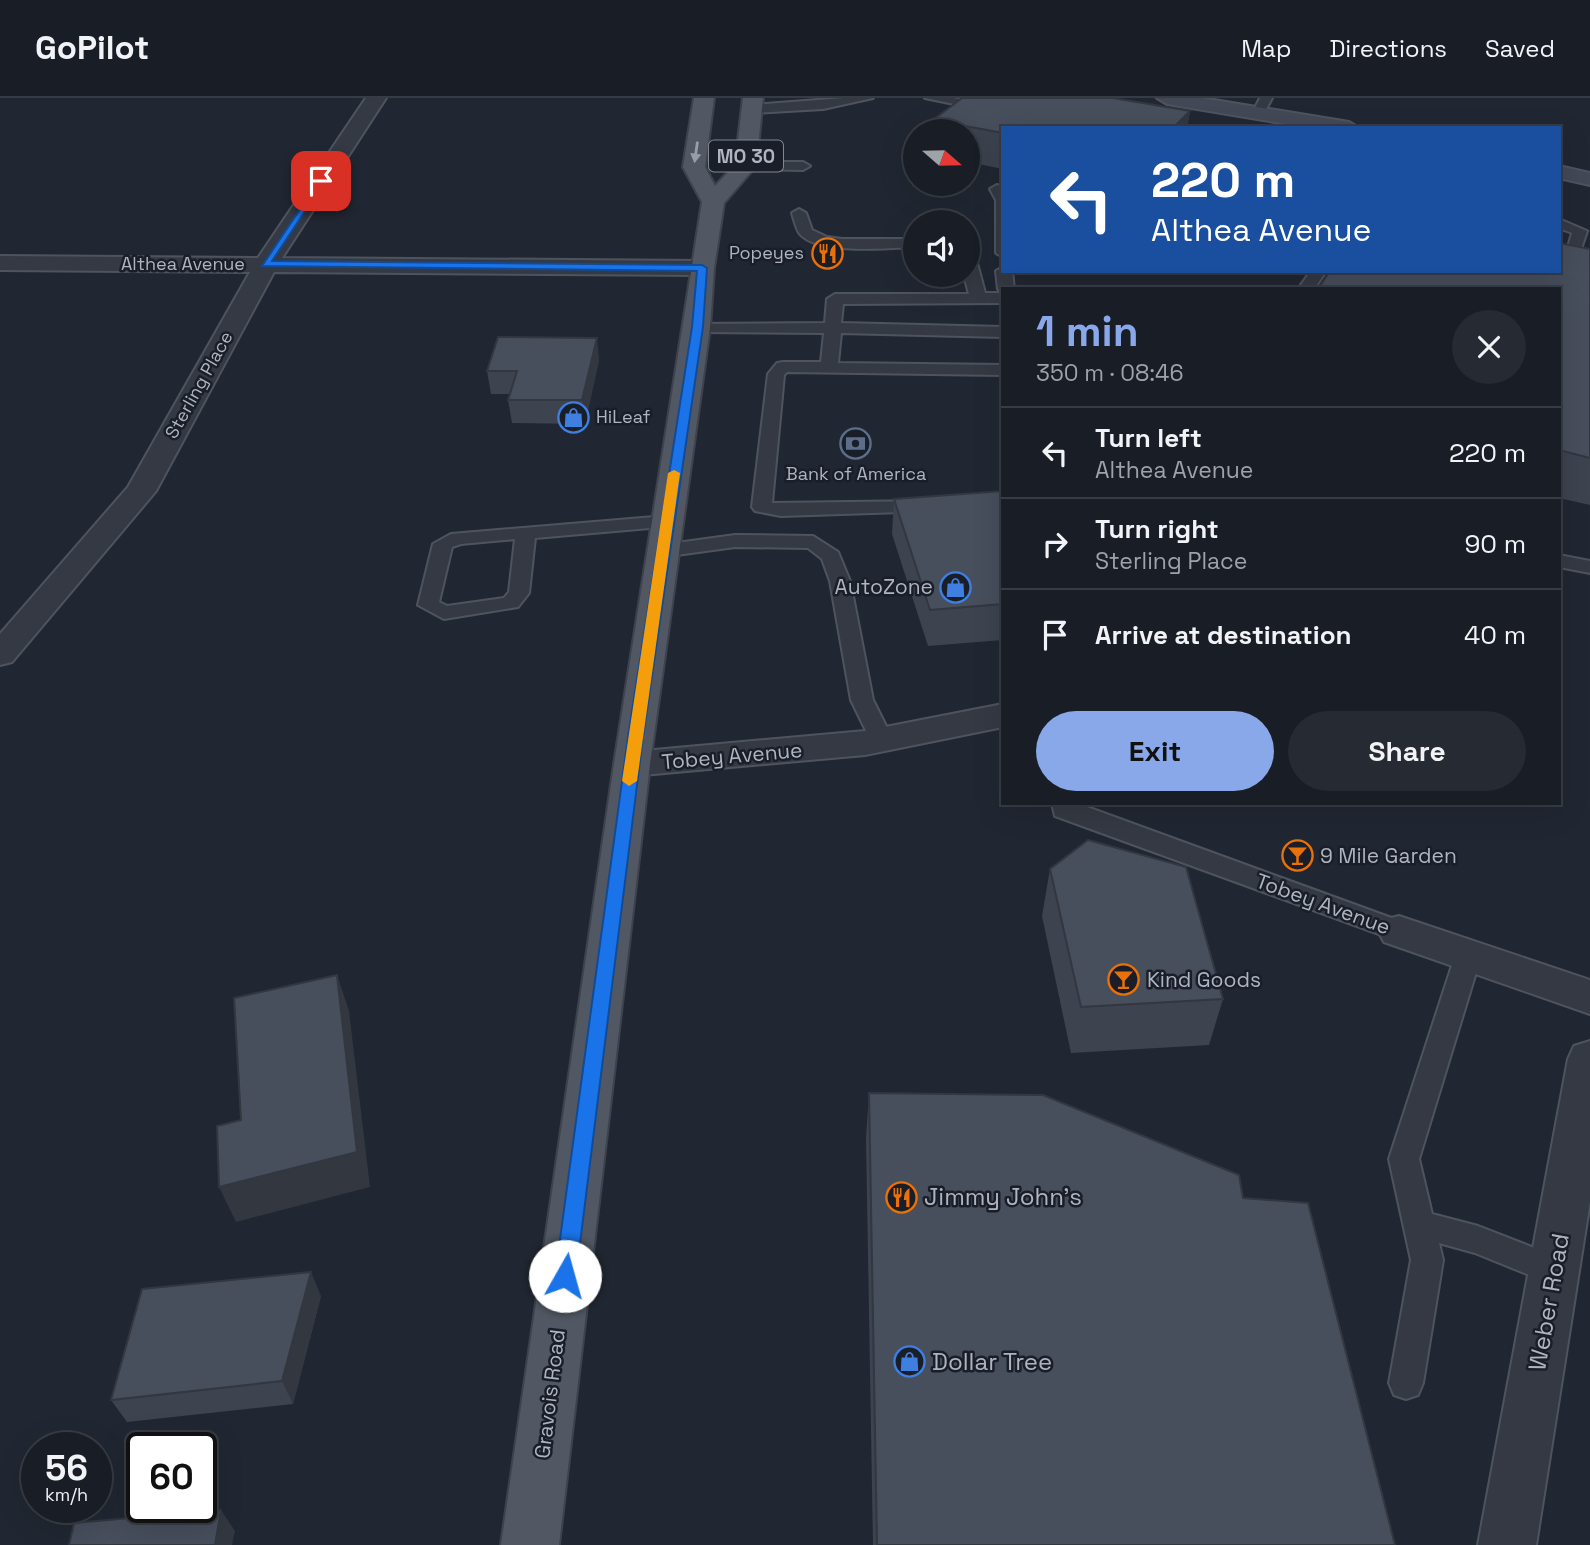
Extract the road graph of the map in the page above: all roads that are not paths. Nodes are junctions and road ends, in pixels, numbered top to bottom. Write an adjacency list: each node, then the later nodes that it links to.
1 (376, 98): 22 (street, Sterling Place)
2 (704, 98): 16 (main road, MO 30, one-way to 16)
3 (867, 98): 6 (lane)
4 (930, 98): 8 (lane)
5 (1167, 98): 7 (main road)
6 (753, 104): 10 (main road, MO 30)
7 (1263, 105): 9 (main road)
8 (1006, 110)
9 (1316, 125)
10 (745, 166): 11 (lane); 16 (main road, MO 30)
11 (803, 166)
12 (1561, 172): 13 (main road)
13 (1590, 179)
14 (997, 189): 15 (lane)
15 (1001, 196)
16 (713, 202): 23 (main road, Gravois Road / MO 30)
17 (799, 213): 19 (lane)
18 (1561, 224): 20 (lane)
19 (903, 243)
20 (1561, 259)
21 (0, 263): 22 (street, Althea Avenue)
22 (266, 264): 23 (street, Althea Avenue); 37 (street, Sterling Place)
23 (702, 268): 27 (main road, Gravois Road / MO 30)
24 (975, 287): 25 (lane)
25 (978, 298): 26 (lane); 28 (lane)
26 (1001, 298)
27 (697, 327): 28 (lane); 34 (main road, Gravois Road / MO 30)
28 (833, 328): 29 (lane); 30 (lane)
29 (1001, 332)
30 (830, 367): 31 (lane); 32 (lane)
31 (1001, 370)
32 (948, 507)
33 (526, 533): 33 (lane); 34 (lane)
34 (664, 537): 39 (lane); 40 (main road, Gravois Road / MO 30)
35 (1561, 561): 36 (lane)
36 (1590, 567)
37 (0, 655)
38 (1001, 716): 39 (street, Tobey Avenue)
39 (881, 740): 40 (street, Tobey Avenue)
40 (632, 764): 49 (main road, Gravois Road / MO 30)
41 (1064, 805): 42 (lane, Tobey Avenue)
42 (1399, 931): 43 (street, Tobey Avenue)
43 (1468, 956): 44 (street, Tobey Avenue); 46 (lane)
44 (1590, 997)
45 (1589, 1072): 47 (street, Weber Road)
46 (1419, 1224): 47 (lane); 48 (lane)
47 (1554, 1270): 50 (street, Weber Road)
48 (1406, 1383)
49 (530, 1545)
50 (1507, 1545)

